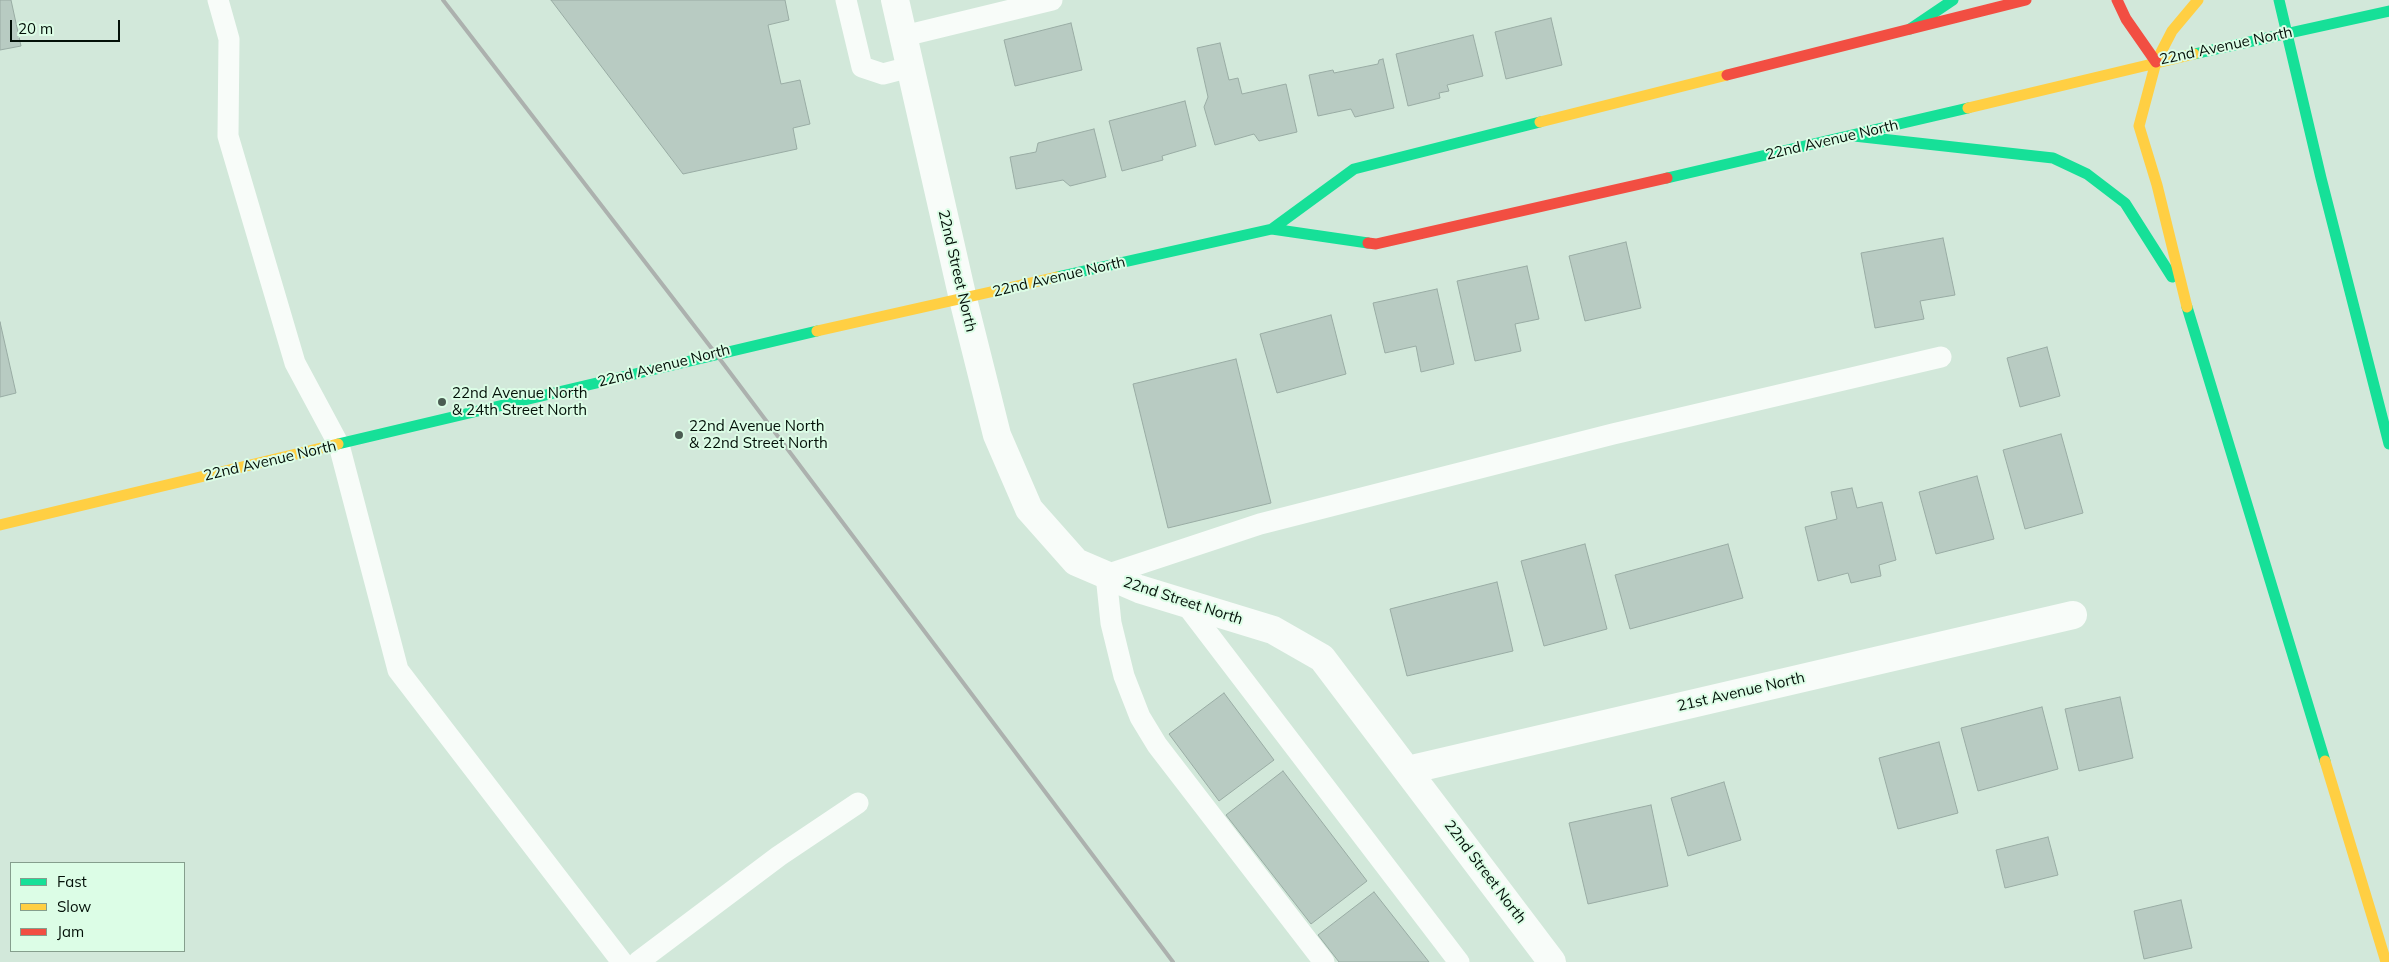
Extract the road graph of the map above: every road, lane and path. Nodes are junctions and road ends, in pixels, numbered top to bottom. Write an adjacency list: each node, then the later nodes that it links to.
1 (218, 0): 21 (lane)
2 (846, 0): 14 (lane)
3 (895, 0): 12 (street, 22nd Street North)
4 (1052, 0): 12 (lane)
5 (1953, 0): 11 (main road)
6 (2026, 0): 11 (main road, 22nd Avenue North)
7 (2117, 0): 13 (main road)
8 (2198, 0): 13 (main road)
9 (2280, 0): 20 (main road)
10 (2389, 10): 13 (main road, 22nd Avenue North)
11 (1910, 29): 16 (main road, 22nd Avenue North)
12 (904, 36): 14 (street, 22nd Street North)
13 (2156, 62): 15 (main road, 22nd Avenue North); 17 (main road)
14 (910, 68): 18 (street, 22nd Street North)
15 (1854, 136): 16 (main road, 22nd Avenue North); 17 (main road)
16 (1272, 229): 18 (main road, 22nd Avenue North)
17 (2183, 294): 33 (main road)
18 (963, 299): 21 (main road, 22nd Avenue North); 23 (street, 22nd Street North)
19 (1941, 357): 23 (lane)
20 (2389, 444)
21 (339, 445): 22 (main road, 22nd Avenue North); 28 (lane)
22 (0, 525)
23 (1106, 575): 24 (street, 22nd Street North); 30 (lane)
24 (1184, 602): 26 (street, 22nd Street North); 31 (lane)
25 (2073, 615): 26 (street, 21st Avenue North)
26 (1408, 770): 32 (street, 22nd Street North)
27 (858, 802): 29 (lane)
28 (622, 962)
29 (638, 962)
30 (1324, 962)
31 (1458, 962)
32 (1552, 962)
33 (2386, 962)

